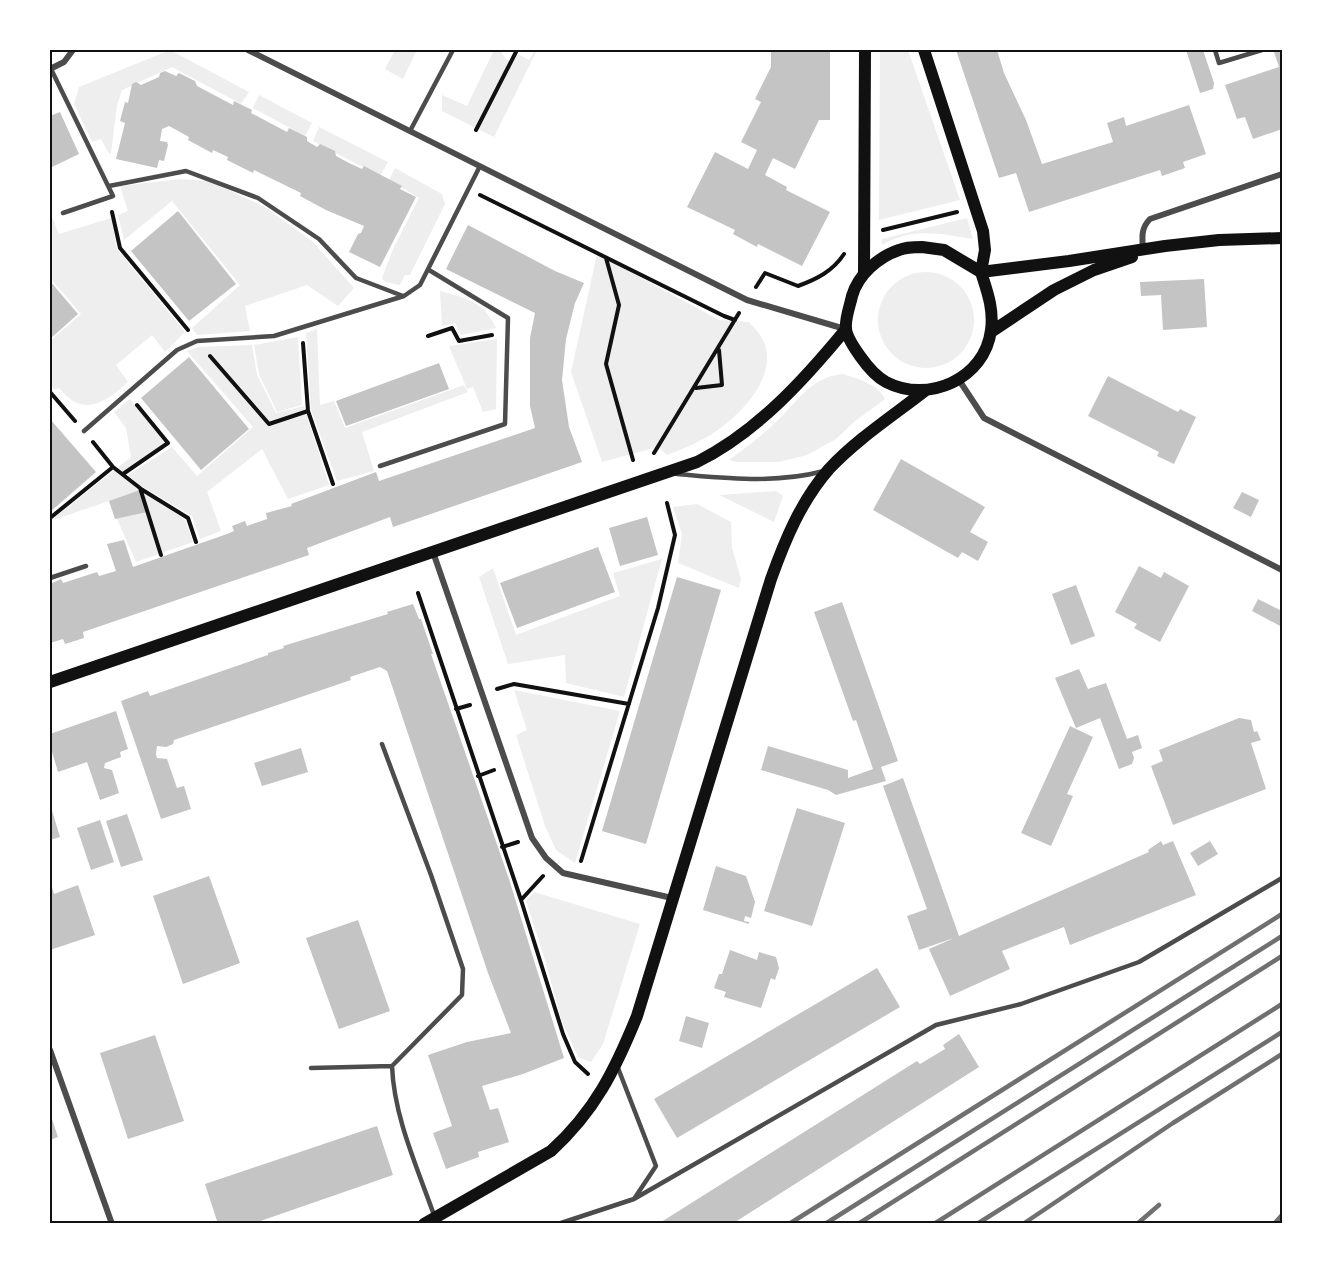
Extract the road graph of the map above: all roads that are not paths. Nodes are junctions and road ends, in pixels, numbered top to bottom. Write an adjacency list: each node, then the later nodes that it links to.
1 (73, 50): 10 (street)
2 (248, 50): 9 (street)
3 (265, 50): 9 (lane)
4 (453, 50): 11 (lane)
5 (865, 50): 21 (main road)
6 (924, 50): 20 (main road)
7 (1215, 50): 8 (lane)
8 (1262, 50)
9 (261, 57): 11 (street)
10 (50, 69): 14 (lane)
11 (410, 131): 12 (street)
12 (480, 166): 19 (lane); 23 (street)
13 (1282, 174): 18 (street)
14 (109, 186): 15 (lane); 22 (lane)
15 (63, 213)
16 (1282, 238): 17 (main road)
17 (1165, 246): 18 (main road); 24 (main road)
18 (1143, 250): 20 (main road)
19 (429, 270): 22 (lane); 28 (lane)
20 (981, 272): 21 (main road); 24 (main road)
21 (864, 274): 23 (main road)
22 (404, 296): 27 (lane)
23 (846, 329): 26 (main road); 30 (main road)
24 (991, 332): 25 (main road)
25 (959, 380): 26 (main road); 33 (street)
26 (926, 390): 29 (main road)
27 (84, 431)
28 (380, 466)
29 (829, 470): 30 (lane); 38 (main road)
30 (668, 473): 31 (main road)
31 (433, 551): 35 (main road); 38 (street)
32 (86, 566): 34 (lane)
33 (1282, 570)
34 (50, 578)
35 (50, 682)
36 (382, 744): 41 (lane)
37 (1282, 878): 43 (lane)
38 (672, 898): 40 (main road)
39 (50, 1050): 45 (street)
40 (617, 1065): 43 (lane); 44 (main road)
41 (392, 1066): 42 (lane); 44 (lane)
42 (311, 1068)
43 (634, 1199): 46 (lane)
44 (429, 1221)
45 (112, 1224)
46 (558, 1224)

